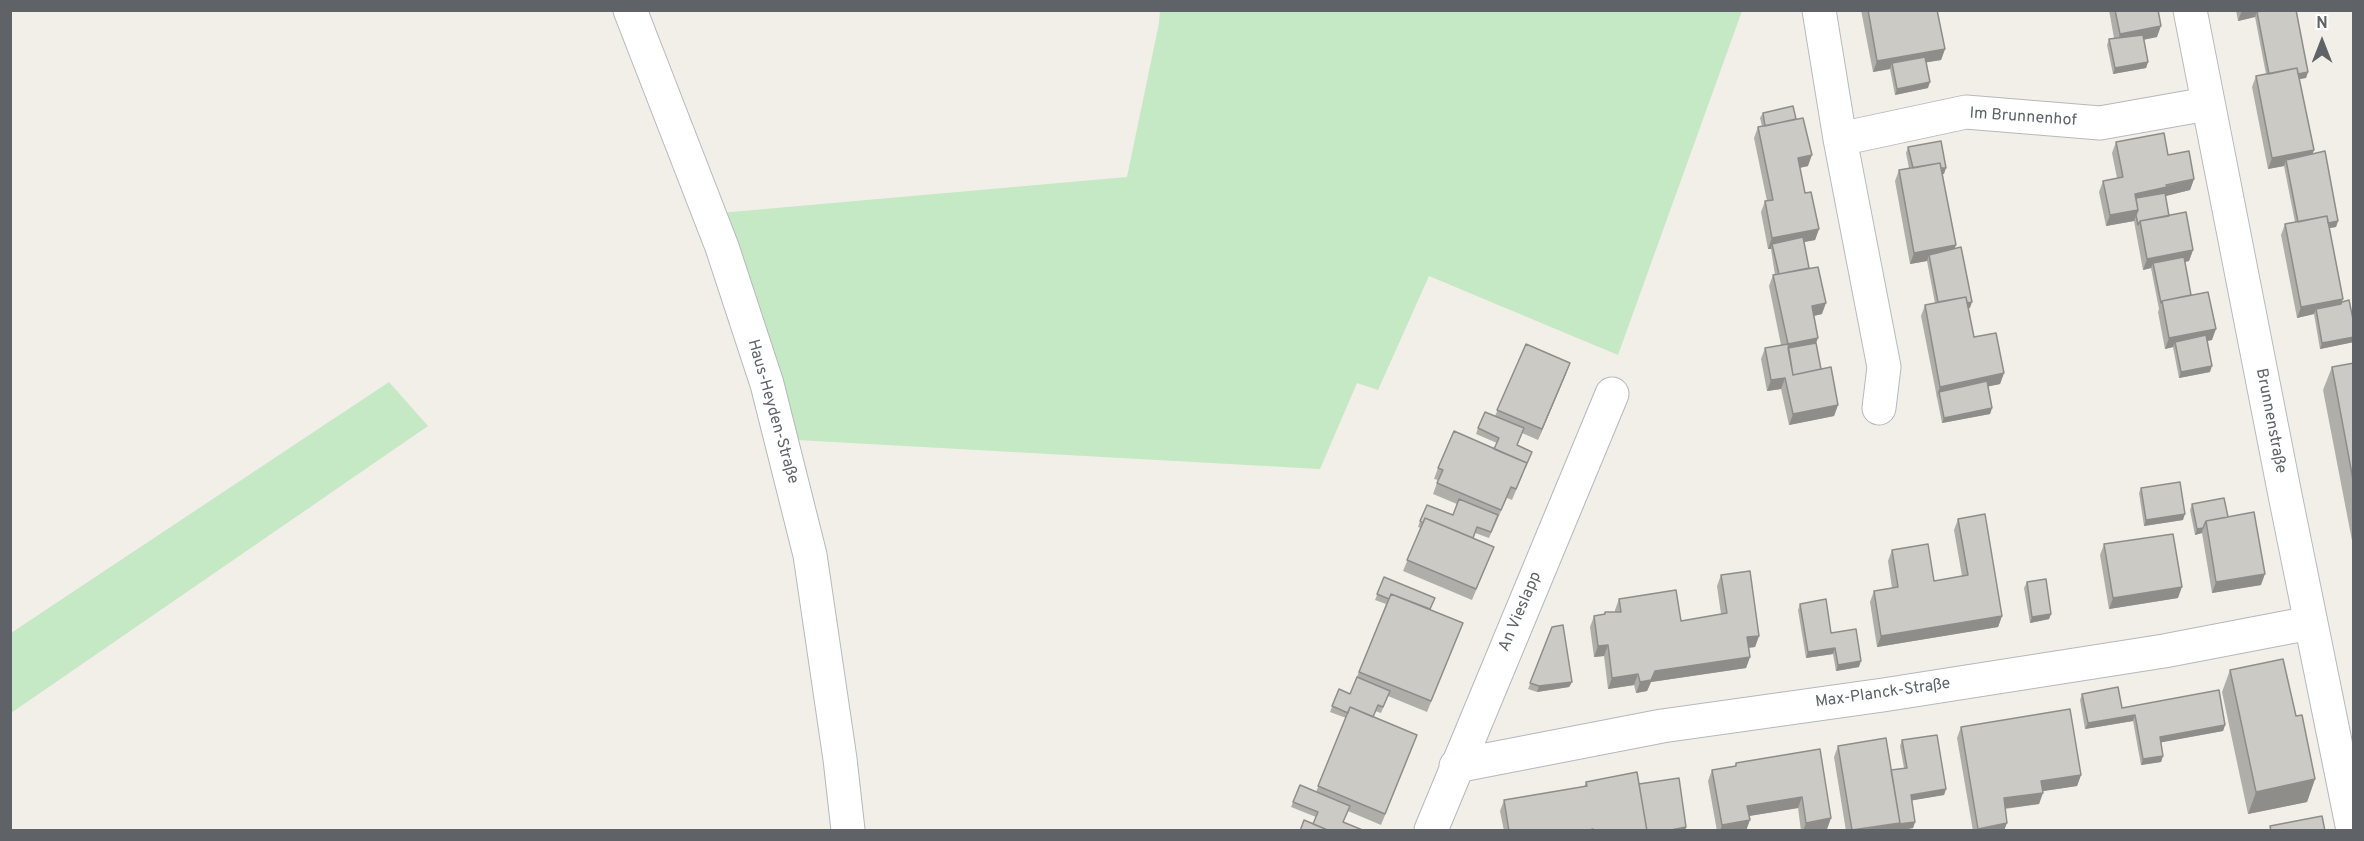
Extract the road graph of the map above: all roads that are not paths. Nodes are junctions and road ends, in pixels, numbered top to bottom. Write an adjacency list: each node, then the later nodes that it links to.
1 (630, 10): 10 (street, Haus-Heyden-Straße)
2 (1820, 10): 5 (street)
3 (2190, 10): 4 (street, Brunnenstraße)
4 (2207, 104): 5 (street, Im Brunnenhof); 8 (street, Brunnenstraße)
5 (1840, 139): 7 (street)
6 (1612, 394): 9 (street, An Vieslapp)
7 (1880, 408)
8 (2310, 623): 9 (street, Max-Planck-Straße); 12 (street, Brunnenstraße)
9 (1456, 766): 11 (street, An Vieslapp)
10 (848, 831)
11 (1431, 831)
12 (2353, 831)

